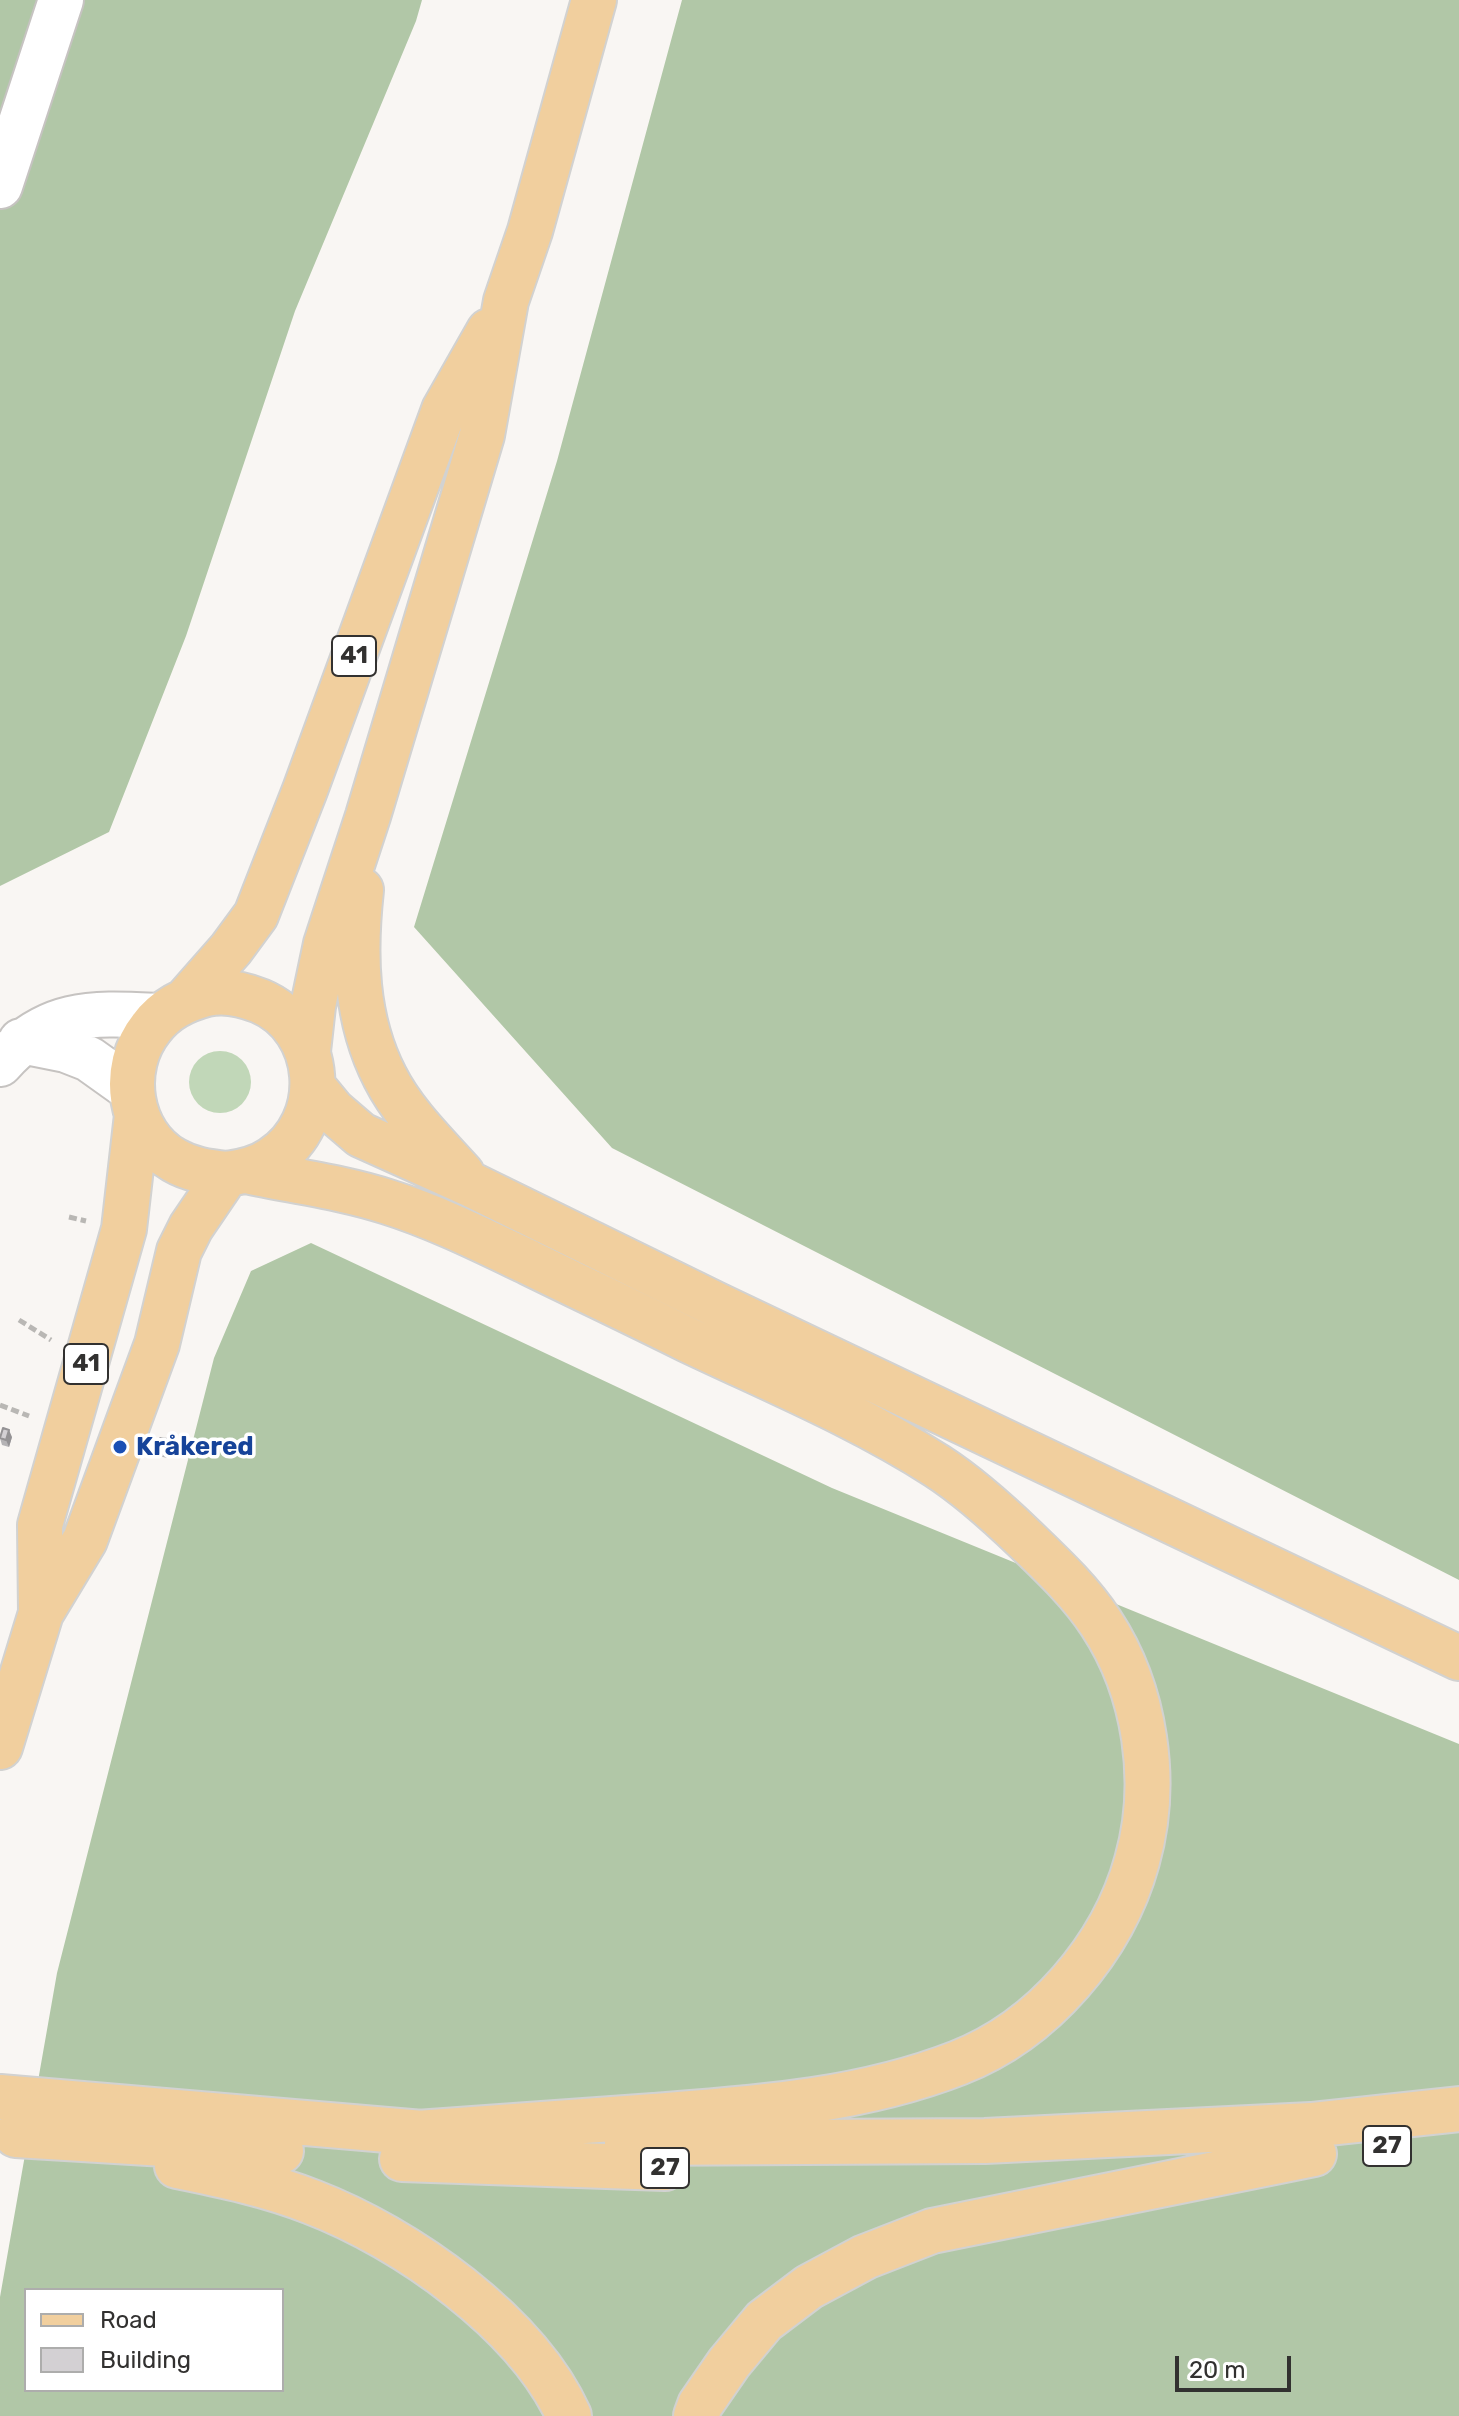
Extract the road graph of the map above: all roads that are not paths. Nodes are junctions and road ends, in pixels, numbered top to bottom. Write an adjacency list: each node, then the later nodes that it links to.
1 (61, 0): 3 (street)
2 (594, 0): 4 (main road, 41)
3 (0, 186)
4 (506, 301): 5 (main road, 41); 6 (main road, 41)
5 (368, 816): 8 (main road, 41); 11 (main road)
6 (174, 1007): 7 (street); 8 (main road); 9 (main road, 41)
7 (10, 1053): 9 (street)
8 (311, 1069): 10 (main road, 41); 11 (main road)
9 (134, 1102): 10 (main road); 12 (main road, 41)
10 (236, 1173): 12 (main road, 41); 17 (main road)
11 (472, 1185): 13 (main road)
12 (41, 1613): 14 (main road, 41)
13 (1459, 1658)
14 (0, 1747)
15 (1459, 2109): 17 (main road, 27)
16 (9, 2116): 17 (main road, 27); 19 (main road, 27); 20 (main road)
17 (417, 2133)
18 (1459, 2138): 19 (main road, 27)
19 (1314, 2154): 21 (main road)
20 (569, 2416)
21 (696, 2416)

